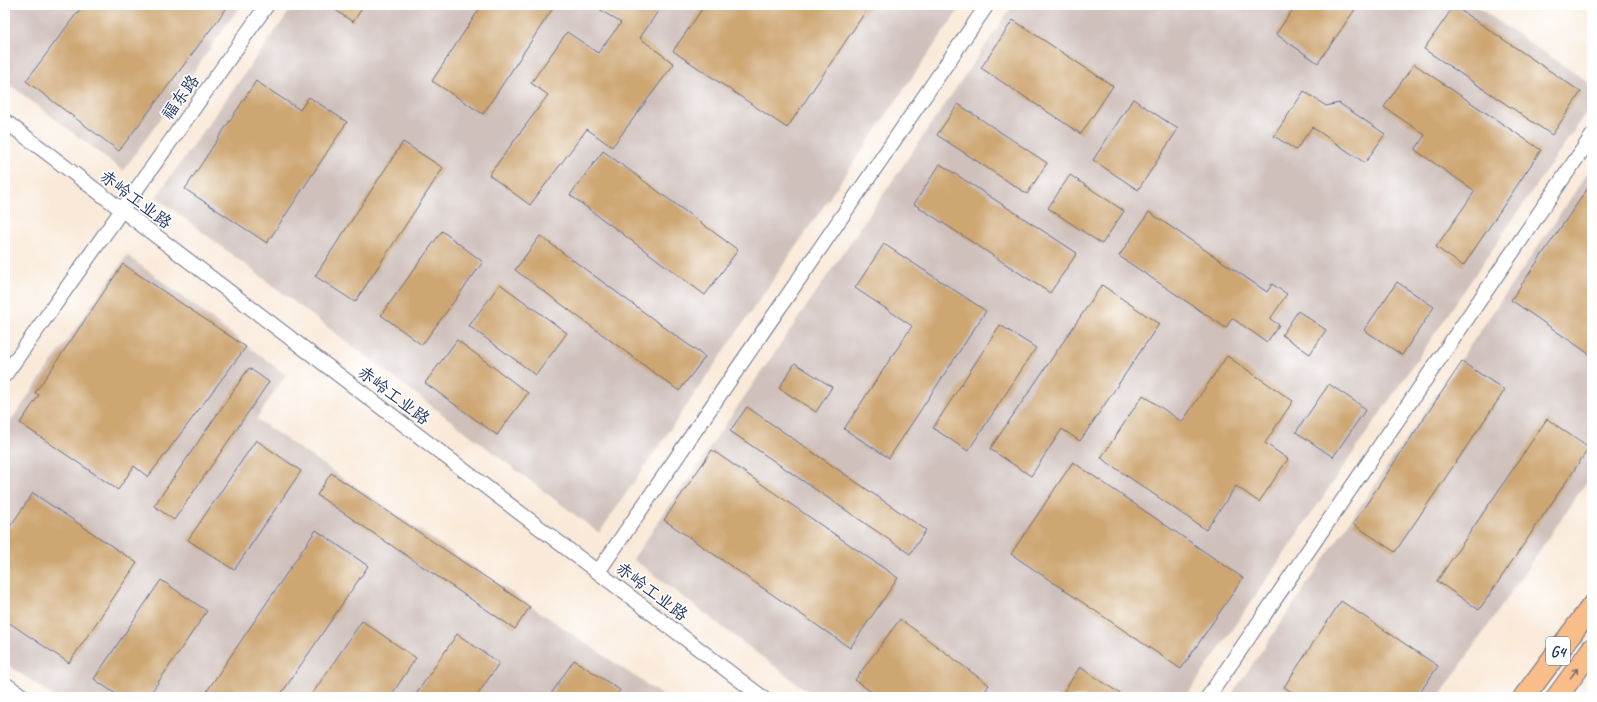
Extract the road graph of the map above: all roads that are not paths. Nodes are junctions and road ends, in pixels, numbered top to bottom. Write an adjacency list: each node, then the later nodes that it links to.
1 (267, 5): 5 (street, 福东路)
2 (987, 5): 7 (street)
3 (5, 121): 5 (street, 赤岭工业路)
4 (1592, 136): 13 (street)
5 (121, 210): 6 (street, 福东路); 7 (street, 赤岭工业路)
6 (5, 375)
7 (598, 572): 12 (street, 赤岭工业路)
8 (1592, 606): 14 (highway, G4)
9 (1592, 649): 15 (highway, G4, one-way to 9)
10 (5, 684): 11 (street)
11 (24, 697)
12 (762, 697)
13 (1208, 697)
14 (1524, 697)
15 (1557, 697)

